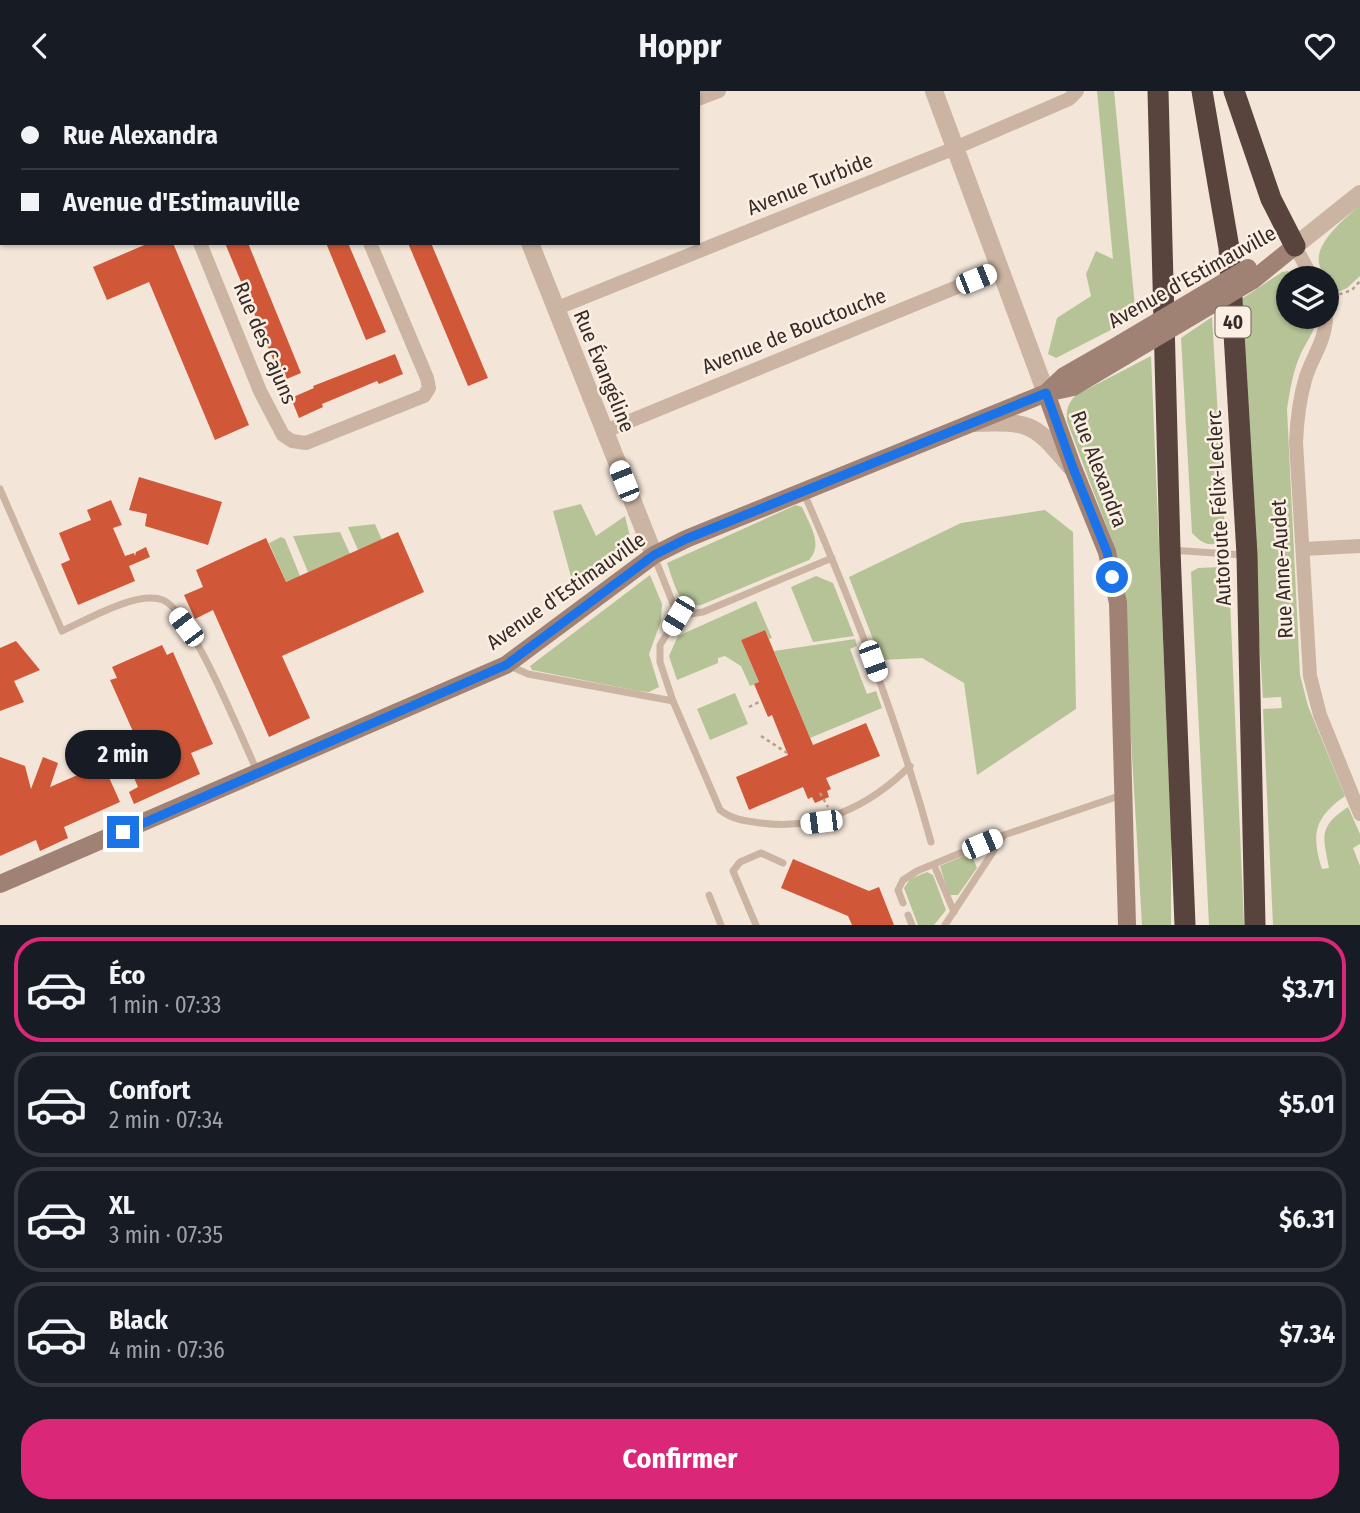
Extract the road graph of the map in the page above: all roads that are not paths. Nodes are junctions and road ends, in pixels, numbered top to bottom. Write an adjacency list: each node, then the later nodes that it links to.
1 (719, 91): 7 (street)
2 (934, 91): 8 (street, Rue Alexandra)
3 (1077, 91): 8 (street, Avenue Turbide)
4 (1158, 91): 26 (highway)
5 (1202, 91): 28 (highway, Autoroute Félix-Leclerc / 40)
6 (1234, 91): 13 (highway)
7 (700, 98)
8 (955, 148): 15 (street, Rue Alexandra); 16 (street, Avenue Turbide)
9 (1360, 194): 13 (street)
10 (201, 245): 11 (street, Rue des Cajuns)
11 (371, 245)
12 (531, 245): 16 (street, Rue Évangéline)
13 (1295, 246): 14 (street); 18 (main road, Avenue d'Estimauville, bridge)
14 (1306, 266)
15 (1001, 269): 18 (street, Rue Alexandra); 20 (street, Avenue de Bouctouche)
16 (555, 309): 20 (street, Rue Évangéline)
17 (1325, 329): 25 (street, Rue Anne-Audet)
18 (1046, 393): 19 (main road, Avenue d'Estimauville); 21 (main road, Rue Alexandra)
19 (970, 423): 21 (street); 23 (main road, Avenue d'Estimauville)
20 (603, 432): 27 (street, Rue Évangéline)
21 (1073, 468): 35 (main road, Rue Alexandra)
22 (0, 489): 34 (lane)
23 (803, 491): 27 (main road, Avenue d'Estimauville); 29 (lane)
24 (1360, 546): 25 (street)
25 (1303, 549): 36 (street, Rue Anne-Audet)
26 (1170, 550): 28 (lane); 51 (highway)
27 (654, 555): 30 (lane); 31 (main road, Avenue d'Estimauville)
28 (1247, 555): 52 (highway, Autoroute Félix-Leclerc / 40)
29 (832, 558): 30 (lane); 33 (lane)
30 (678, 616): 32 (lane)
31 (506, 665): 32 (lane); 34 (main road, Avenue d'Estimauville)
32 (673, 701): 33 (lane)
33 (910, 766): 38 (lane)
34 (258, 774): 41 (main road, Avenue d'Estimauville)
35 (1123, 795): 37 (lane); 50 (main road, Rue Alexandra)
36 (1360, 814)
37 (1004, 835): 40 (lane); 44 (lane)
38 (931, 842)
39 (783, 863): 47 (lane)
40 (934, 865): 43 (lane); 44 (lane)
41 (0, 884)
42 (709, 895): 46 (lane)
43 (903, 903)
44 (954, 912): 49 (lane)
45 (908, 915): 48 (lane)
46 (721, 925)
47 (756, 925)
48 (912, 925)
49 (945, 925)
50 (1127, 925)
51 (1185, 925)
52 (1255, 925)

